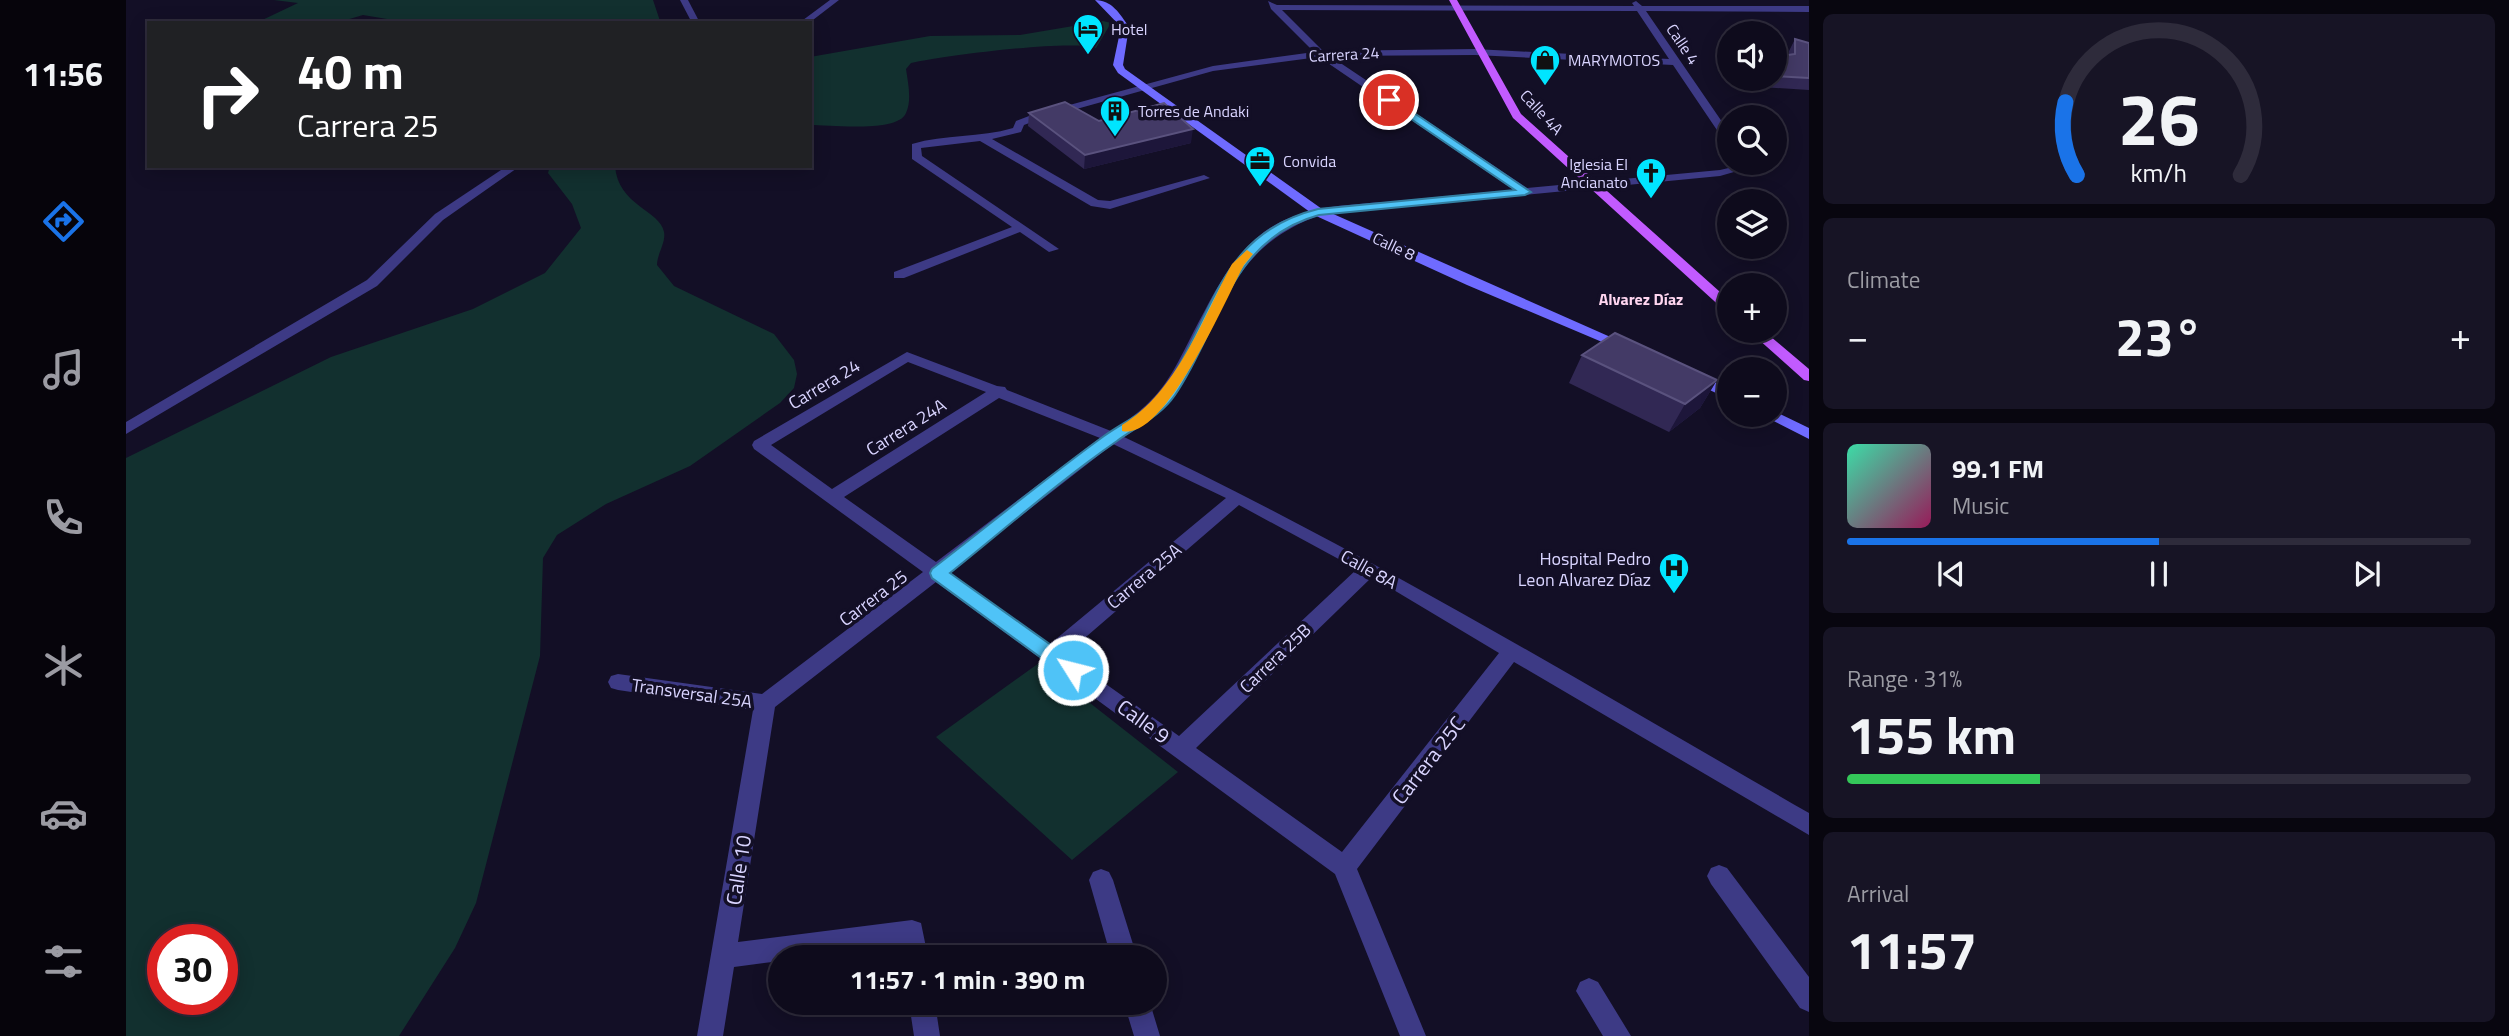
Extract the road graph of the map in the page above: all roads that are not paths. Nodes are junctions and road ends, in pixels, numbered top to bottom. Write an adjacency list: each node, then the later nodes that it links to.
1 (684, 0): 9 (street)
2 (835, 0): 10 (street)
3 (1099, 0): 14 (main road, Calle 8)
4 (1796, 0): 8 (street)
5 (1271, 4): 6 (street); 11 (street)
6 (1455, 4): 7 (street); 12 (main road, Calle 4A)
7 (1637, 4): 8 (street); 13 (street, Calle 4)
8 (1806, 9)
9 (695, 21)
10 (806, 21)
11 (1321, 54): 12 (street, Carrera 24); 14 (street, Carrera 24); 21 (street)
12 (1481, 54): 13 (street, Carrera 24); 20 (main road, Calle 4A)
13 (1676, 62): 15 (street, Calle 4)
14 (1142, 88): 16 (street, Carrera 24); 22 (main road, Calle 8)
15 (1717, 122)
16 (984, 139): 19 (street); 23 (street)
17 (512, 168): 35 (street)
18 (1717, 169): 20 (street, Carrera 25)
19 (1203, 178)
20 (1594, 187): 21 (street, Carrera 25); 26 (main road, Calle 4A)
21 (1525, 192): 22 (street, Carrera 25)
22 (1318, 212): 28 (main road, Calle 8); 37 (street, Carrera 25)
23 (1020, 229): 24 (street); 25 (street)
24 (1053, 249)
25 (899, 275)
26 (1717, 296)
27 (1770, 343): 31 (main road)
28 (1635, 351)
29 (907, 356): 33 (street, Calle 8A); 38 (street, Carrera 24)
30 (1683, 373): 32 (main road)
31 (1809, 377)
32 (1717, 389)
33 (1000, 390): 37 (street, Calle 8A); 39 (street, Carrera 24A)
34 (1787, 423): 36 (main road)
35 (126, 429)
36 (1809, 434)
37 (1112, 437): 40 (street, Calle 8A); 42 (street, Carrera 25)
38 (760, 445): 39 (street, Calle 9)
39 (832, 497): 42 (street, Calle 9)
40 (1238, 497): 41 (street, Calle 8A); 44 (street, Carrera 25A)
41 (1370, 568): 43 (street, Calle 8A); 47 (street, Carrera 25B)
42 (938, 573): 44 (street, Calle 9); 46 (street, Carrera 25)
43 (1511, 652): 48 (street, Calle 8A); 49 (street, Carrera 25C)
44 (1051, 655): 47 (street, Calle 9)
45 (618, 682): 46 (street, Transversal 25A)
46 (765, 703): 56 (street, Calle 10)
47 (1181, 748): 49 (street, Calle 9)
48 (1809, 825)
49 (1344, 867): 64 (street)
50 (1719, 876): 58 (street)
51 (1101, 880): 54 (street)
52 (810, 945): 53 (street)
53 (914, 945)
54 (1120, 945)
55 (768, 950): 56 (street)
56 (723, 956): 61 (street, Calle 10)
57 (1590, 991): 65 (street)
58 (1809, 999)
59 (924, 1015): 62 (street)
60 (1141, 1015): 63 (street)
61 (710, 1036)
62 (927, 1036)
63 (1147, 1036)
64 (1413, 1036)
65 (1618, 1036)

